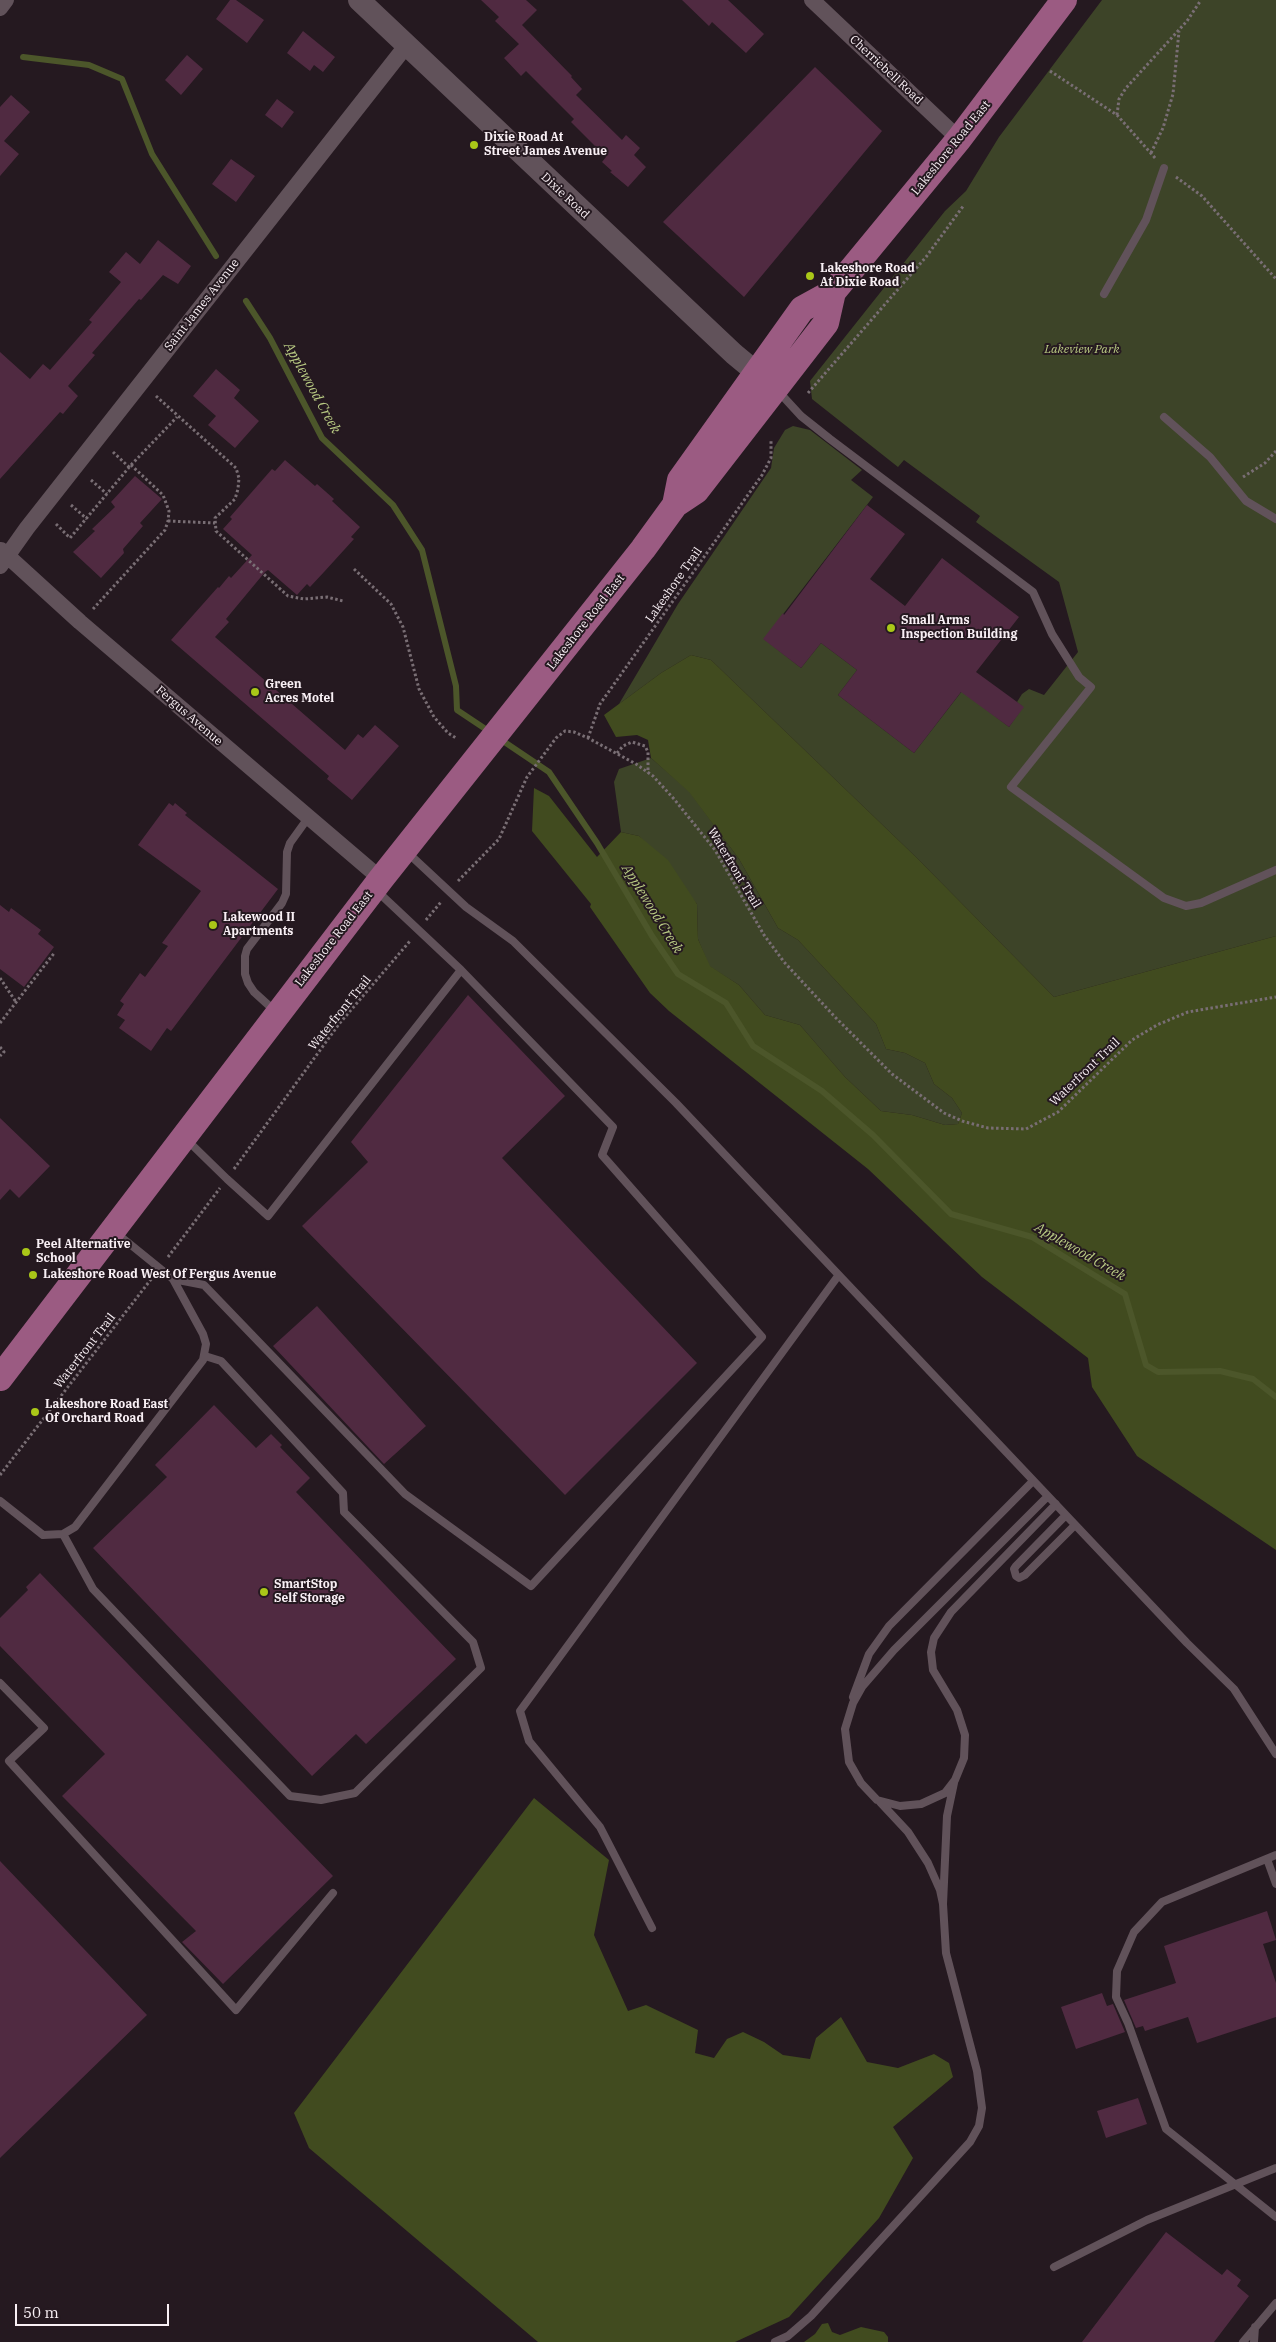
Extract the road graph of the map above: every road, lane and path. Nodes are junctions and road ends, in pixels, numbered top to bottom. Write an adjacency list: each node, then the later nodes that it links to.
1 (6, 0): 6 (street)
2 (359, 0): 8 (main road, Dixie Road)
3 (812, 0): 11 (street, Cherriebell Road)
4 (1064, 0): 11 (main road, Lakeshore Road East)
5 (1201, 0): 7 (path)
6 (0, 8)
7 (1179, 30): 10 (path); 12 (path)
8 (406, 46): 17 (main road, Dixie Road); 35 (street, Saint James Avenue)
9 (1050, 71): 10 (path)
10 (1117, 115): 12 (path)
11 (959, 139): 17 (main road, Lakeshore Road East)
12 (1151, 153): 13 (path)
13 (1164, 168): 15 (path); 16 (lane)
14 (964, 205): 18 (path)
15 (1276, 279)
16 (1104, 294)
17 (765, 380): 44 (main road, Lakeshore Road East); 45 (lane)
18 (808, 392)
19 (156, 396): 20 (path)
20 (177, 417): 25 (path); 33 (path)
21 (1164, 417): 27 (lane)
22 (771, 441): 40 (path, Lakeshore Trail)
23 (1276, 451): 27 (path)
24 (113, 452): 25 (path)
25 (130, 467): 28 (path); 32 (path)
26 (91, 480): 28 (path)
27 (1231, 482): 31 (lane)
28 (107, 494): 30 (path)
29 (71, 505): 30 (path)
30 (87, 519): 34 (path)
31 (1276, 519)
32 (168, 521): 33 (path); 38 (path)
33 (215, 523): 37 (path)
34 (56, 524)
35 (2, 557): 38 (street, Fergus Avenue)
36 (354, 569): 39 (path)
37 (343, 601)
38 (80, 622): 43 (street, Fergus Avenue)
39 (456, 738)
40 (588, 738): 41 (path, Waterfront Trail); 47 (path, Waterfront Trail)
41 (617, 753): 42 (path, Waterfront Trail); 42 (path)
42 (648, 773): 52 (path, Waterfront Trail)
43 (308, 818): 46 (street, Fergus Avenue); 54 (lane)
44 (405, 850): 46 (main road, Lakeshore Road East); 47 (lane)
45 (1276, 870)
46 (377, 883): 48 (lane); 54 (main road, Lakeshore Road East)
47 (449, 893): 48 (path, Waterfront Trail); 63 (lane)
48 (419, 930): 50 (lane); 59 (path, Waterfront Trail)
49 (55, 952): 53 (path)
50 (461, 970): 58 (lane); 64 (lane)
51 (0, 978): 53 (path)
52 (1276, 997)
53 (16, 1002): 55 (path)
54 (277, 1014): 58 (main road, Lakeshore Road East)
55 (0, 1023)
56 (0, 1047): 57 (path)
57 (0, 1056)
58 (184, 1136): 61 (main road, Lakeshore Road East)
59 (241, 1161)
60 (212, 1198): 62 (path)
61 (112, 1230): 64 (lane); 67 (main road, Lakeshore Road East)
62 (174, 1250)
63 (838, 1276): 69 (lane); 86 (lane)
64 (173, 1280): 66 (lane)
65 (146, 1286): 68 (path, Waterfront Trail)
66 (204, 1356): 75 (lane); 75 (lane)
67 (0, 1378)
68 (0, 1475)
69 (1033, 1481): 70 (lane); 77 (lane)
70 (1048, 1496): 72 (lane); 77 (lane)
71 (0, 1500): 75 (lane)
72 (1056, 1504): 73 (lane); 79 (lane)
73 (1066, 1515): 74 (lane); 74 (lane)
74 (1075, 1525): 78 (lane)
75 (63, 1534)
76 (0, 1684): 84 (lane)
77 (849, 1710): 80 (lane)
78 (1276, 1754)
79 (955, 1780): 80 (lane); 85 (lane)
80 (877, 1799): 85 (lane)
81 (1276, 1855): 82 (lane)
82 (1267, 1858): 83 (lane); 88 (lane)
83 (1276, 1884)
84 (333, 1893)
85 (943, 1904): 93 (lane)
86 (652, 1928)
87 (1276, 2168): 88 (lane)
88 (1234, 2184): 89 (lane); 90 (lane)
89 (1276, 2217)
90 (1054, 2267)
91 (1276, 2303): 92 (lane)
92 (1255, 2327): 94 (lane); 95 (lane)
93 (775, 2342)
94 (1243, 2342)
95 (1254, 2342)

